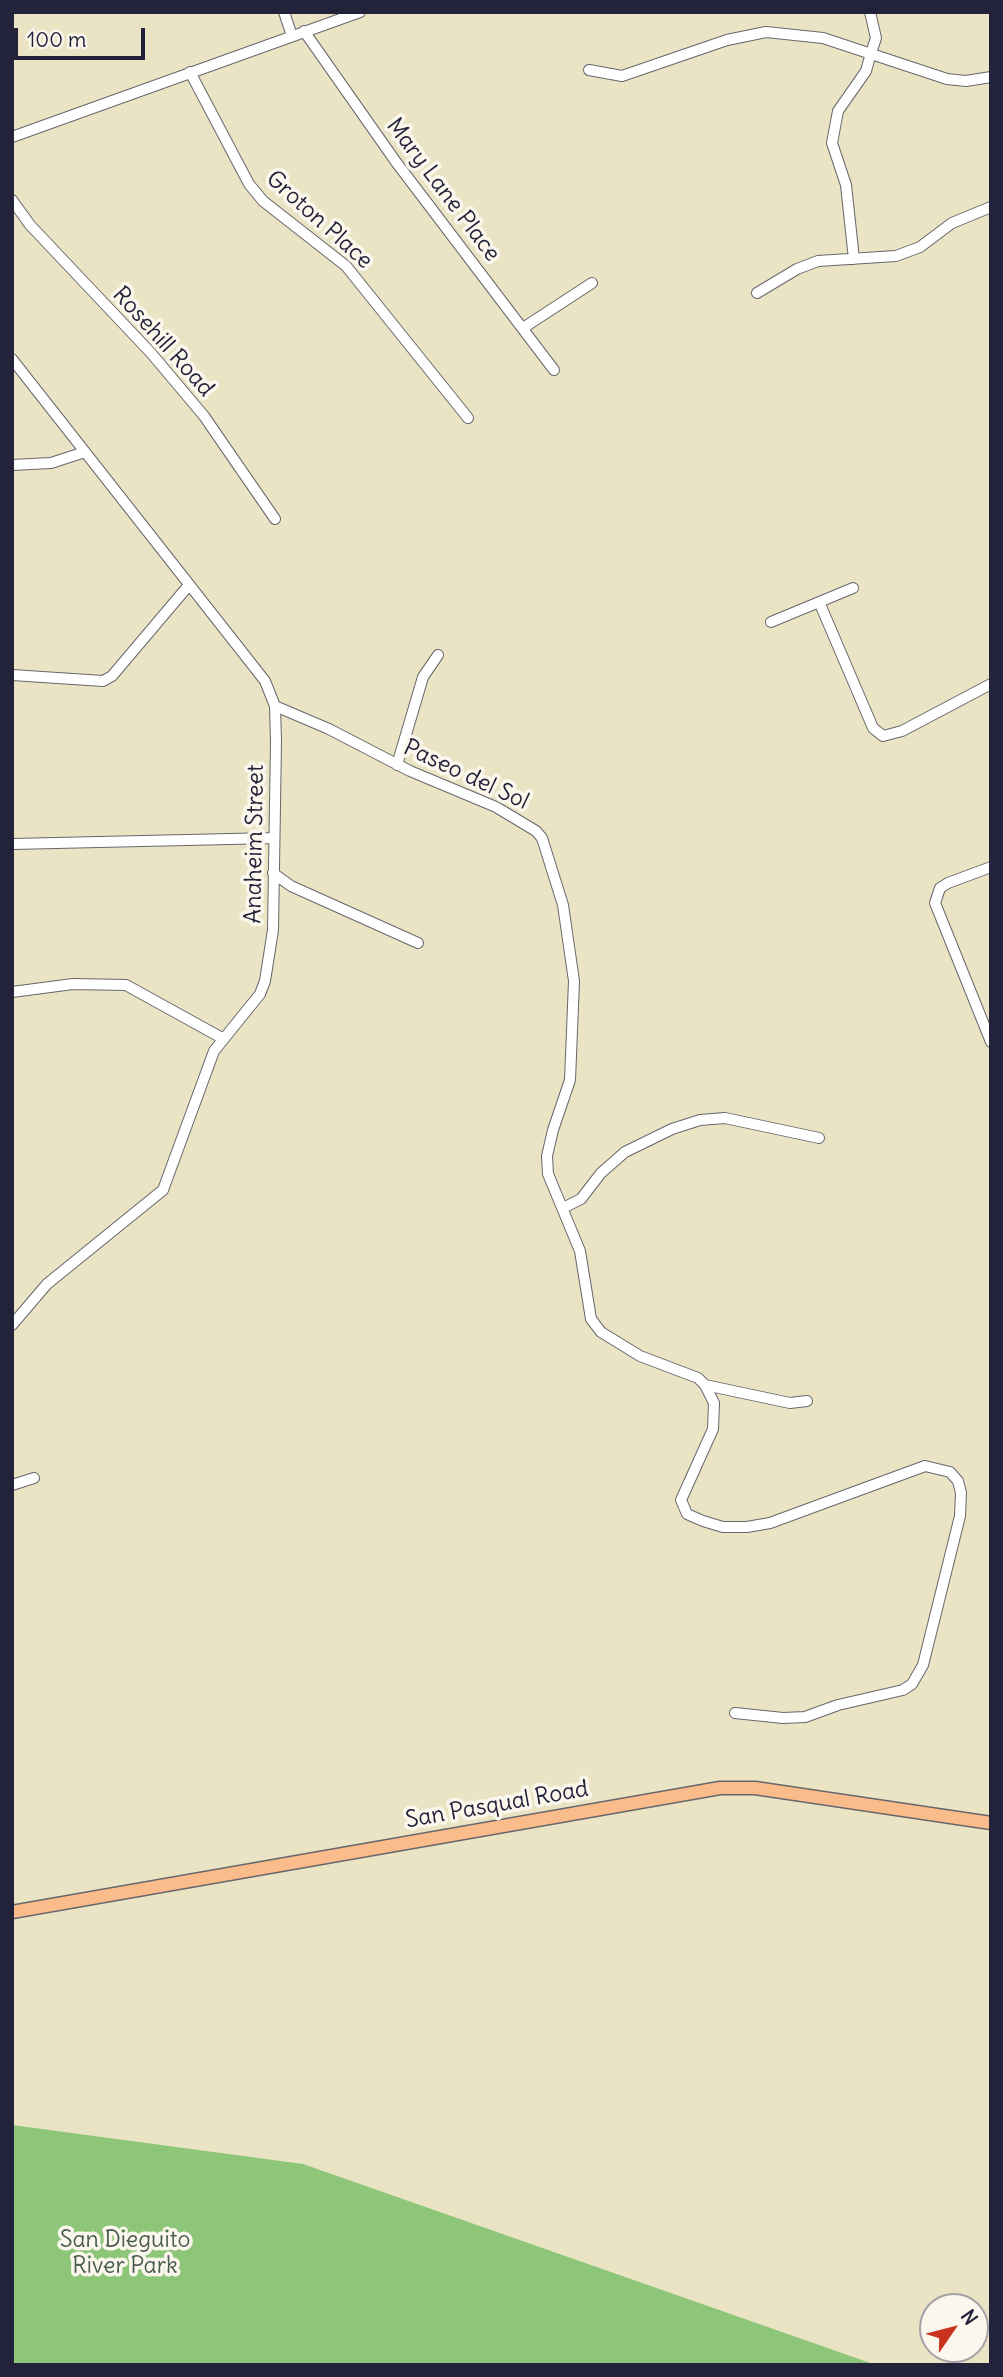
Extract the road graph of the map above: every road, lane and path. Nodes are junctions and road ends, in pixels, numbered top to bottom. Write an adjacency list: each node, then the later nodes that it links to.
1 (284, 12): 5 (street)
2 (360, 12): 4 (street)
3 (870, 12): 6 (street)
4 (304, 31): 5 (street); 16 (street, Mary Lane Place)
5 (292, 36): 8 (street)
6 (871, 53): 7 (street); 9 (street); 13 (street)
7 (589, 70)
8 (190, 72): 10 (street); 19 (street, Groton Place)
9 (991, 76)
10 (12, 137)
11 (12, 200): 22 (street, Rosehill Road)
12 (991, 207): 13 (street)
13 (854, 259): 15 (street)
14 (592, 283): 16 (street)
15 (757, 293)
16 (523, 328): 18 (street, Mary Lane Place)
17 (12, 359): 20 (street, Anaheim Street)
18 (554, 370)
19 (468, 418)
20 (85, 452): 21 (street); 23 (street, Anaheim Street)
21 (12, 466)
22 (275, 519)
23 (189, 585): 28 (street); 30 (street, Anaheim Street)
24 (853, 588): 25 (street)
25 (820, 604): 26 (street); 29 (street)
26 (771, 622)
27 (438, 656): 31 (street)
28 (12, 675)
29 (991, 684)
30 (275, 706): 31 (street, Paseo del Sol); 32 (street, Anaheim Street)
31 (397, 765): 41 (street, Paseo del Sol)
32 (274, 838): 33 (street); 35 (street, Anaheim Street)
33 (12, 844)
34 (991, 867): 39 (street)
35 (273, 873): 36 (street); 38 (street, Anaheim Street)
36 (418, 943)
37 (12, 992): 38 (street)
38 (222, 1038): 42 (street, Anaheim Street)
39 (991, 1042)
40 (820, 1138): 41 (street)
41 (563, 1208): 43 (street, Paseo del Sol)
42 (12, 1325)
43 (705, 1385): 44 (street, Paseo del Sol); 47 (street)
44 (807, 1401)
45 (34, 1478): 46 (street)
46 (12, 1485)
47 (735, 1713)
48 (991, 1823): 49 (main road, San Pasqual Road)
49 (12, 1912)

